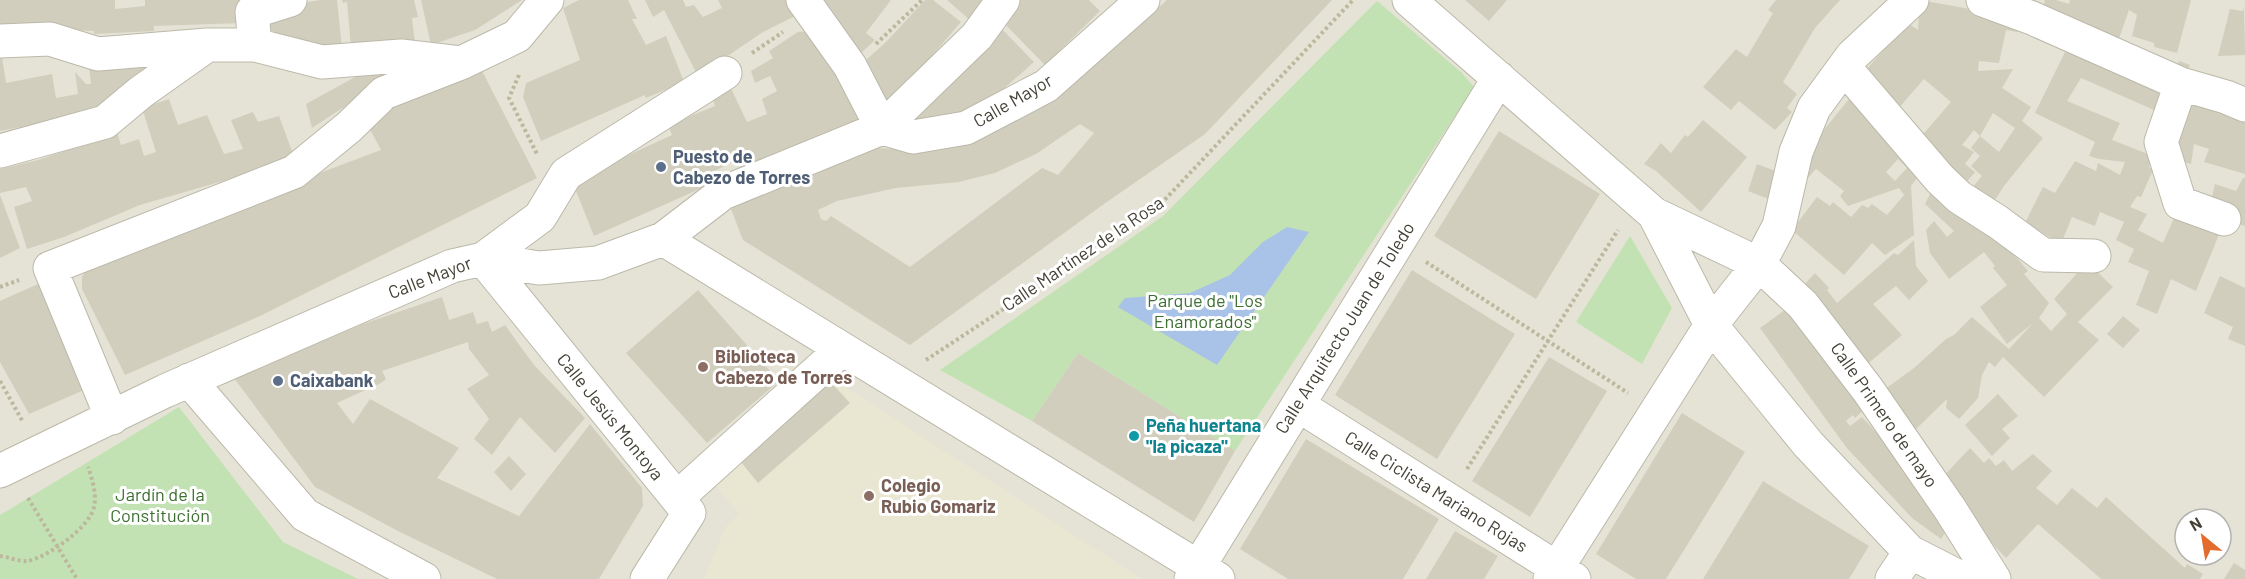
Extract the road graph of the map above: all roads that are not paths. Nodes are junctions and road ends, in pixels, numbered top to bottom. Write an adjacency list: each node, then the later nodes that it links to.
1 (290, 0): 11 (street)
2 (1003, 0): 18 (street)
3 (1143, 0): 18 (street, Calle Mayor)
4 (1409, 0): 15 (street)
5 (1912, 0): 13 (street)
6 (1983, 0): 16 (street)
7 (808, 8): 18 (street)
8 (538, 11): 12 (street)
9 (0, 41): 10 (street)
10 (207, 45): 11 (street); 19 (street)
11 (255, 45): 12 (street)
12 (461, 63): 30 (street)
13 (1844, 67): 23 (street); 25 (street)
14 (725, 74): 24 (street)
15 (1499, 78): 20 (street); 29 (street, Calle Arquitecto Juan de Toledo)
16 (2181, 84): 17 (street); 21 (street)
17 (2245, 105)
18 (882, 128): 22 (street, Calle Mayor)
19 (0, 151)
20 (1654, 214): 25 (street, Calle Primero de mayo); 26 (street)
21 (2224, 219)
22 (663, 239): 24 (street, Calle Mayor); 27 (street)
23 (2094, 256)
24 (483, 259): 28 (street, Calle Mayor); 32 (street, Calle Jesús Montoya)
25 (1758, 264): 26 (street); 40 (street, Calle Primero de mayo)
26 (1711, 325): 33 (street); 35 (street)
27 (841, 350): 32 (street); 34 (street)
28 (189, 380): 30 (street, Calle Mayor); 36 (street)
29 (1298, 405): 34 (street, Calle Arquitecto Juan de Toledo); 35 (street, Calle Ciclista Mariano Rojas)
30 (112, 418): 31 (street, Calle Mayor)
31 (13, 464)
32 (677, 498): 37 (street, Calle Jesús Montoya)
33 (1910, 552): 38 (street); 39 (street)
34 (1203, 575)
35 (1560, 575)
36 (424, 579)
37 (647, 579)
38 (1892, 579)
39 (1964, 579)
40 (1994, 579)

